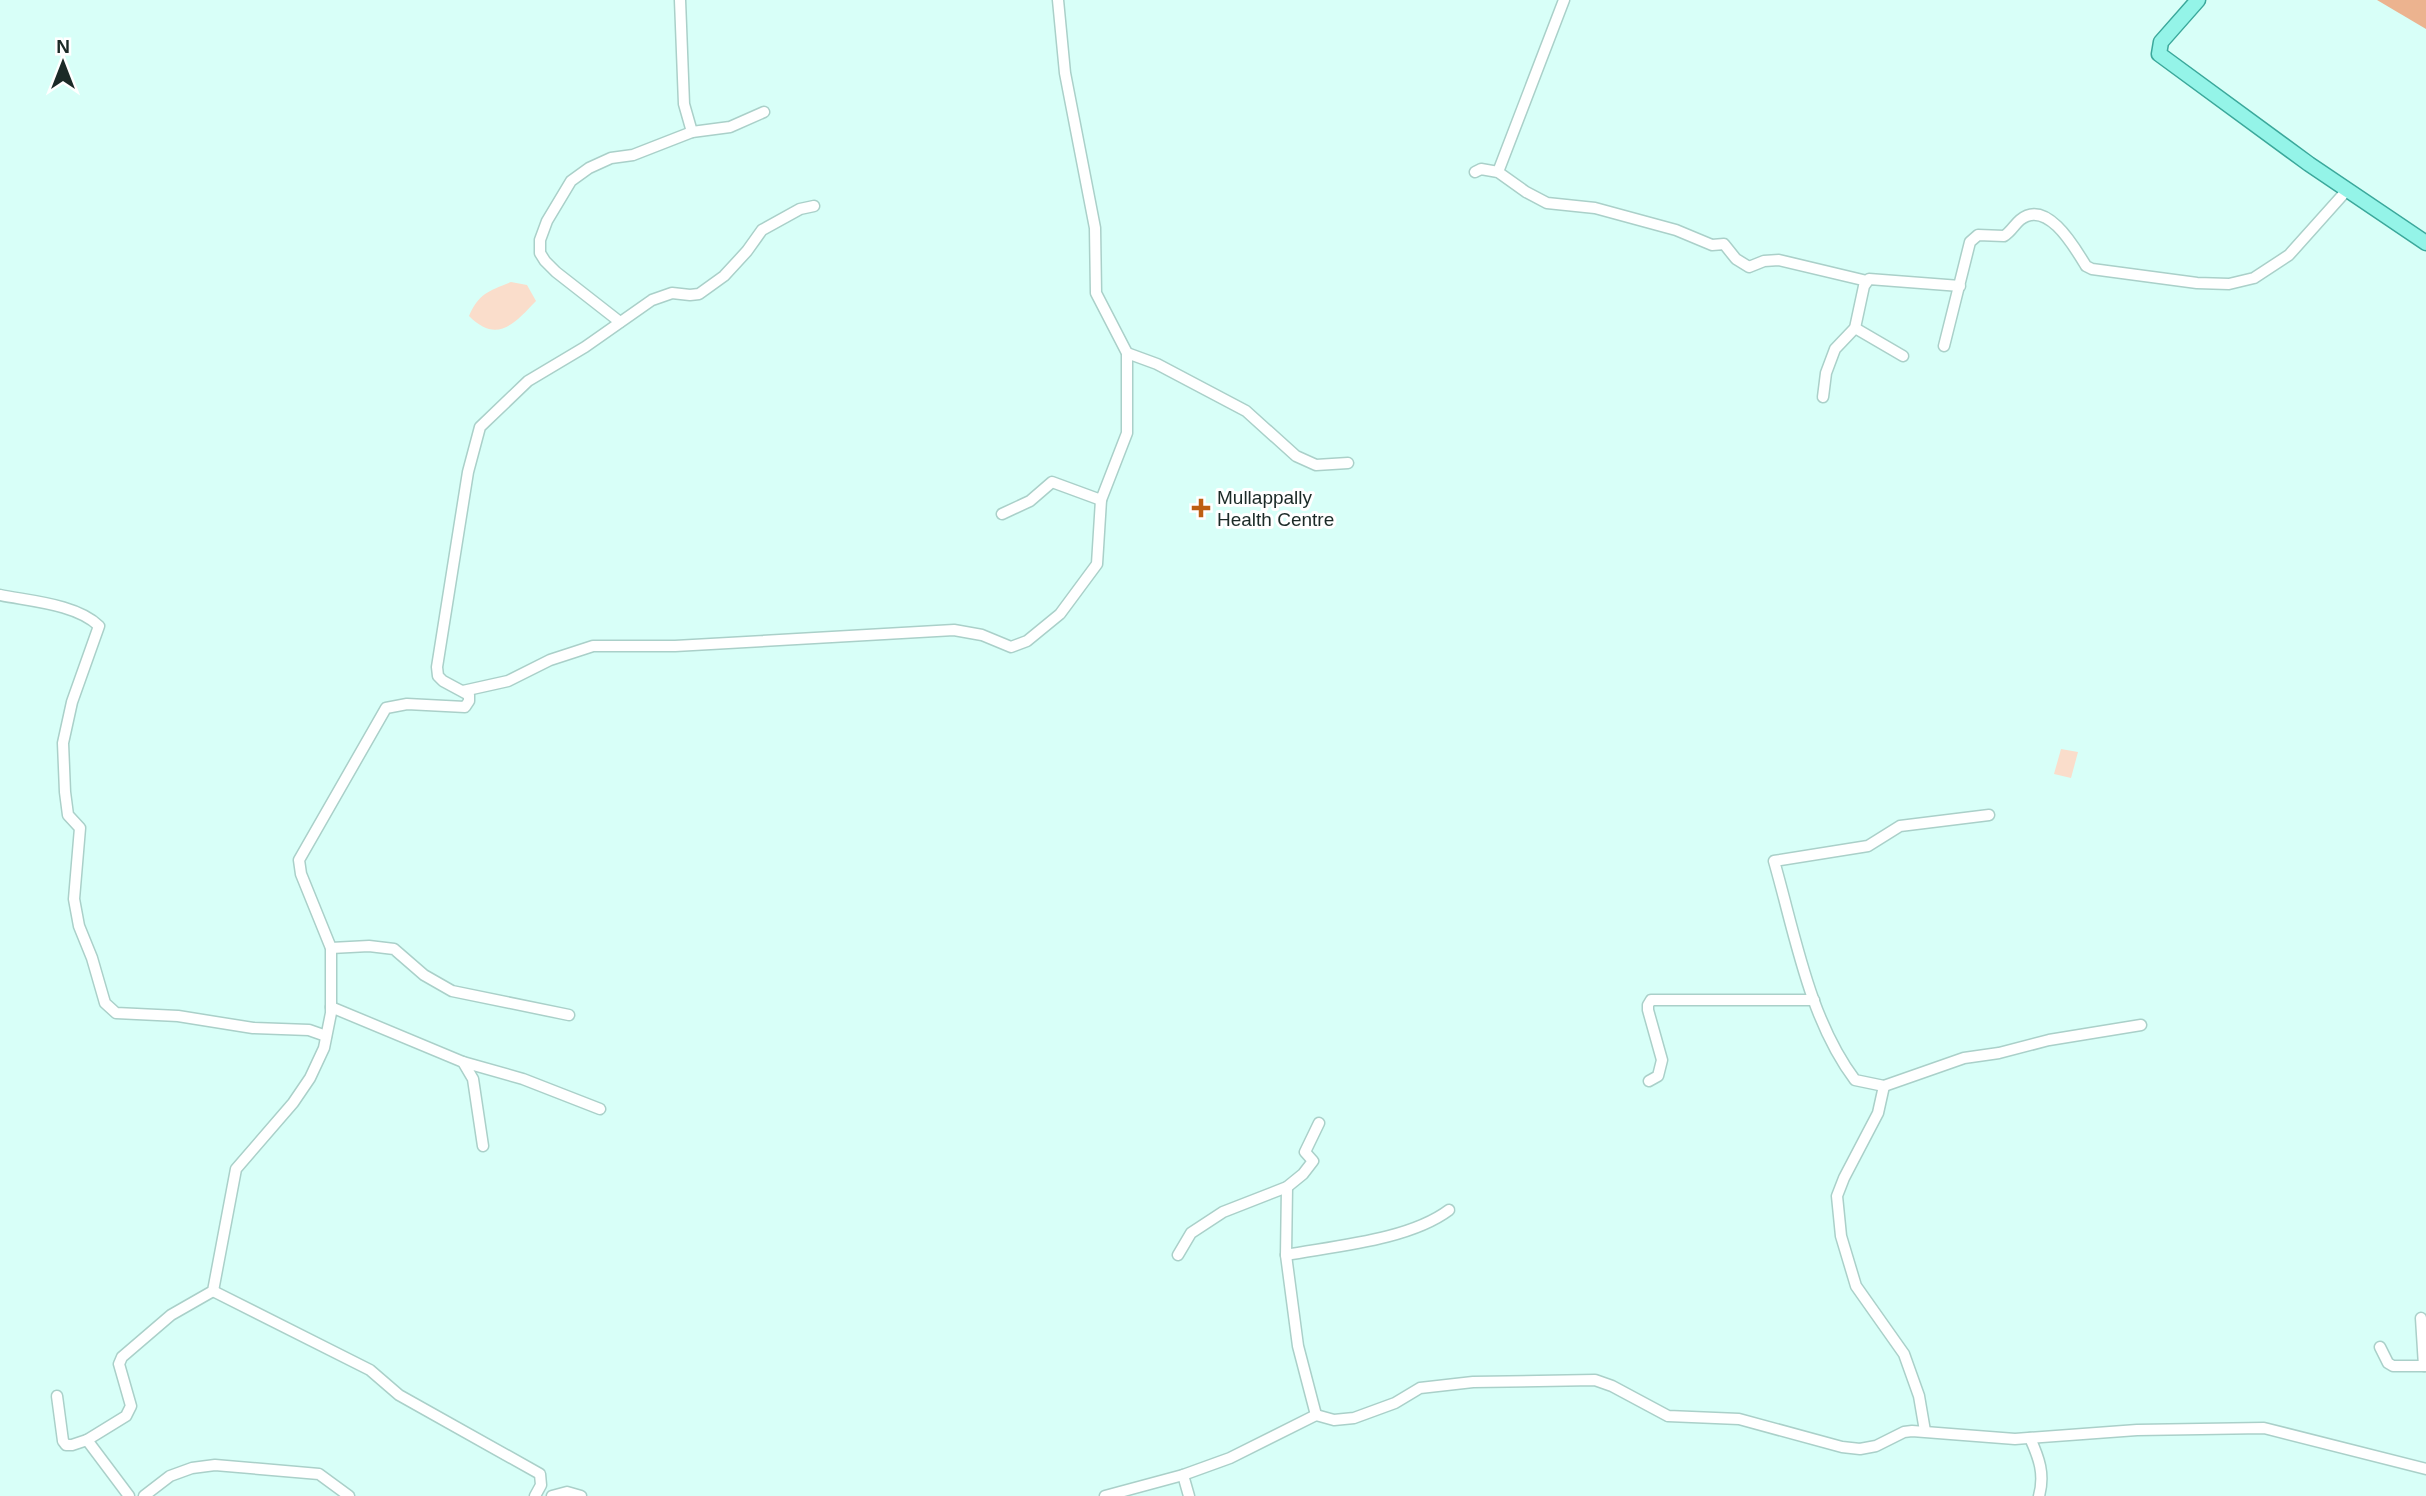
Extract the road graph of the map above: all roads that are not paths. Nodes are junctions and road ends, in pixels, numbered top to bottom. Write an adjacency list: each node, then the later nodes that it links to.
1 (680, 0): 6 (street)
2 (1058, 0): 17 (street)
3 (1564, 0): 8 (street)
4 (2198, 0): 9 (main road)
5 (764, 113): 6 (street)
6 (692, 132): 14 (street)
7 (1475, 172): 8 (street)
8 (1498, 172): 12 (street)
9 (2348, 189): 11 (main road); 13 (street)
10 (814, 206): 14 (street)
11 (2426, 243)
12 (1867, 281): 13 (street); 15 (street)
13 (1960, 285): 16 (street)
14 (620, 322): 24 (street)
15 (1855, 328): 18 (street); 19 (street)
16 (1944, 346)
17 (1127, 354): 20 (street); 21 (street)
18 (1903, 356)
19 (1824, 397)
20 (1348, 463)
21 (1101, 499): 22 (street); 24 (street)
22 (1002, 514)
23 (0, 595): 31 (street)
24 (463, 691): 26 (street)
25 (1989, 814): 27 (street)
26 (331, 948): 28 (street); 29 (street)
27 (1814, 1000): 33 (street); 34 (street)
28 (331, 1007): 31 (street); 32 (street)
29 (569, 1015)
30 (2141, 1025): 34 (street)
31 (326, 1036): 42 (street)
32 (463, 1062): 35 (street); 37 (street)
33 (1649, 1081)
34 (1884, 1086): 48 (street)
35 (600, 1109)
36 (1319, 1123): 38 (street)
37 (483, 1146)
38 (1287, 1188): 40 (street); 41 (street)
39 (1449, 1210): 41 (street)
40 (1178, 1255)
41 (1286, 1255): 47 (street)
42 (213, 1292): 50 (street); 56 (street)
43 (2421, 1318): 45 (street)
44 (2381, 1347): 45 (street)
45 (2425, 1366)
46 (57, 1396): 50 (street)
47 (1317, 1415): 48 (street); 52 (street)
48 (1925, 1431): 49 (street)
49 (2031, 1438): 51 (street); 61 (street)
50 (87, 1440): 53 (street)
51 (2426, 1469)
52 (1183, 1475): 59 (street); 60 (street)
53 (129, 1496)
54 (144, 1496): 55 (street)
55 (349, 1496)
56 (535, 1496)
57 (552, 1496): 58 (street)
58 (581, 1496)
59 (1105, 1496)
60 (1189, 1496)
61 (2039, 1496)

